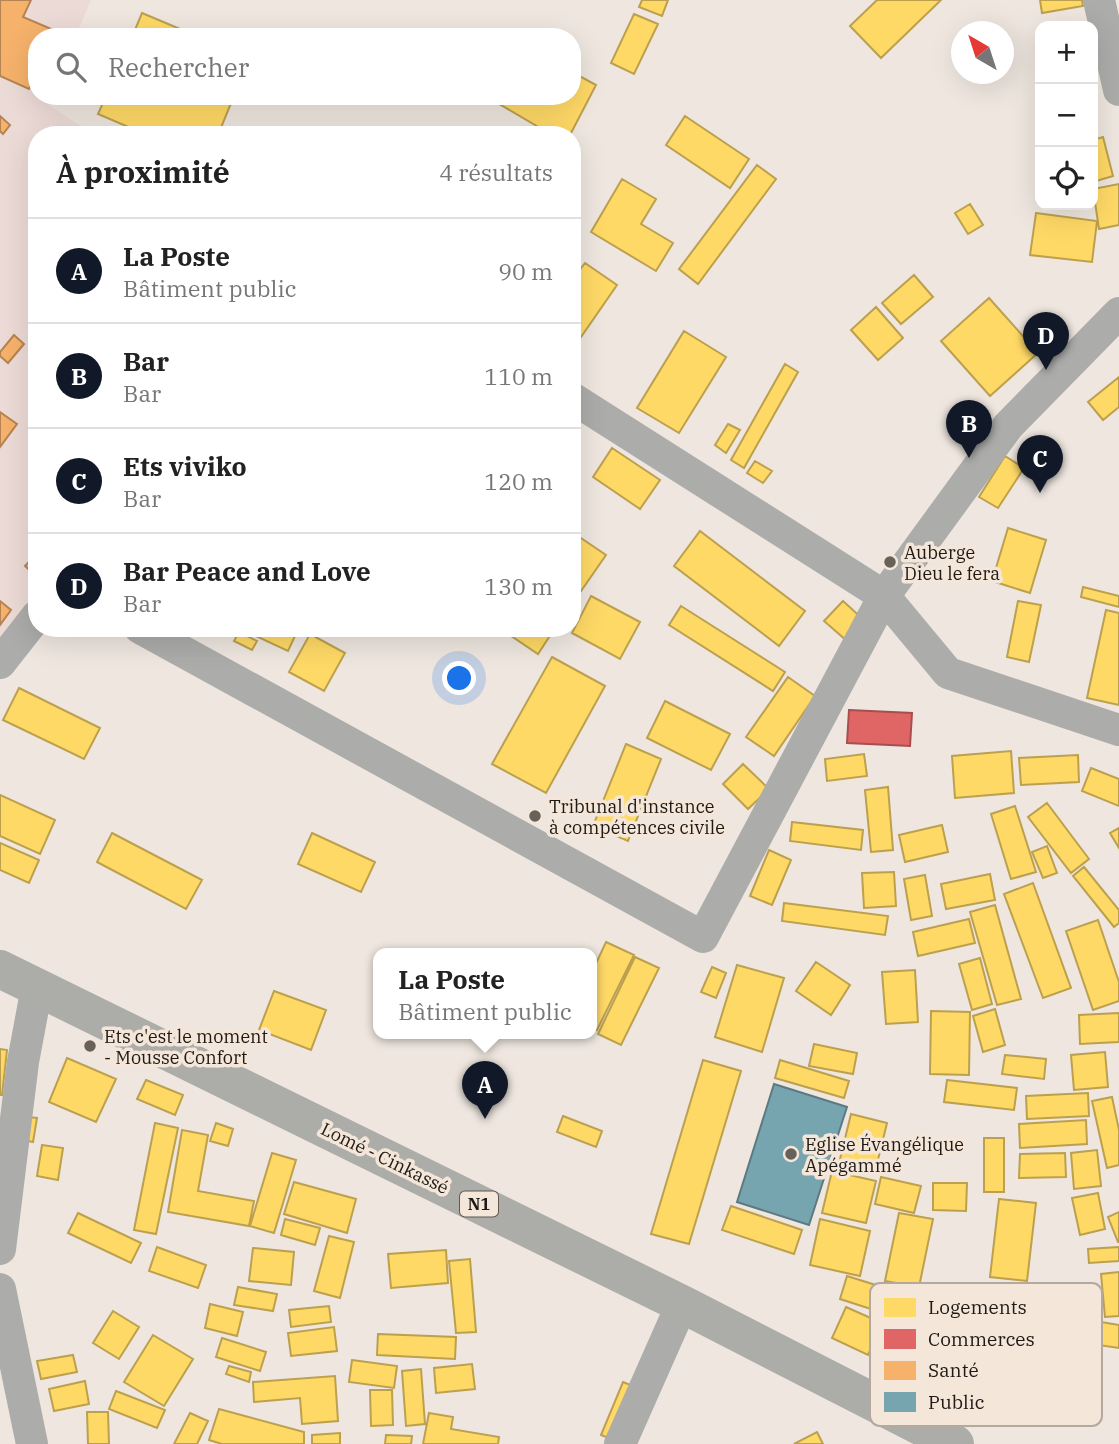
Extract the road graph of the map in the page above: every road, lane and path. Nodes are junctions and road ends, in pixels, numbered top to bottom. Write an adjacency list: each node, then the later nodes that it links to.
1 (1099, 0): 2 (street)
2 (1119, 90)
3 (1119, 313): 5 (street)
4 (581, 404): 5 (street)
5 (884, 596): 7 (street); 9 (street)
6 (28, 627): 8 (street)
7 (156, 637)
8 (0, 663)
9 (1119, 730)
10 (0, 969): 11 (highway, Lomé - Cinkassé / N1)
11 (37, 987): 12 (street); 14 (highway, Lomé - Cinkassé / N1)
12 (0, 1249)
13 (0, 1289): 17 (street)
14 (682, 1304): 15 (highway, Lomé - Cinkassé / N1); 18 (street)
15 (870, 1400)
16 (920, 1426): 19 (highway, Lomé - Cinkassé / N1)
17 (32, 1444)
18 (620, 1444)
19 (955, 1444)

